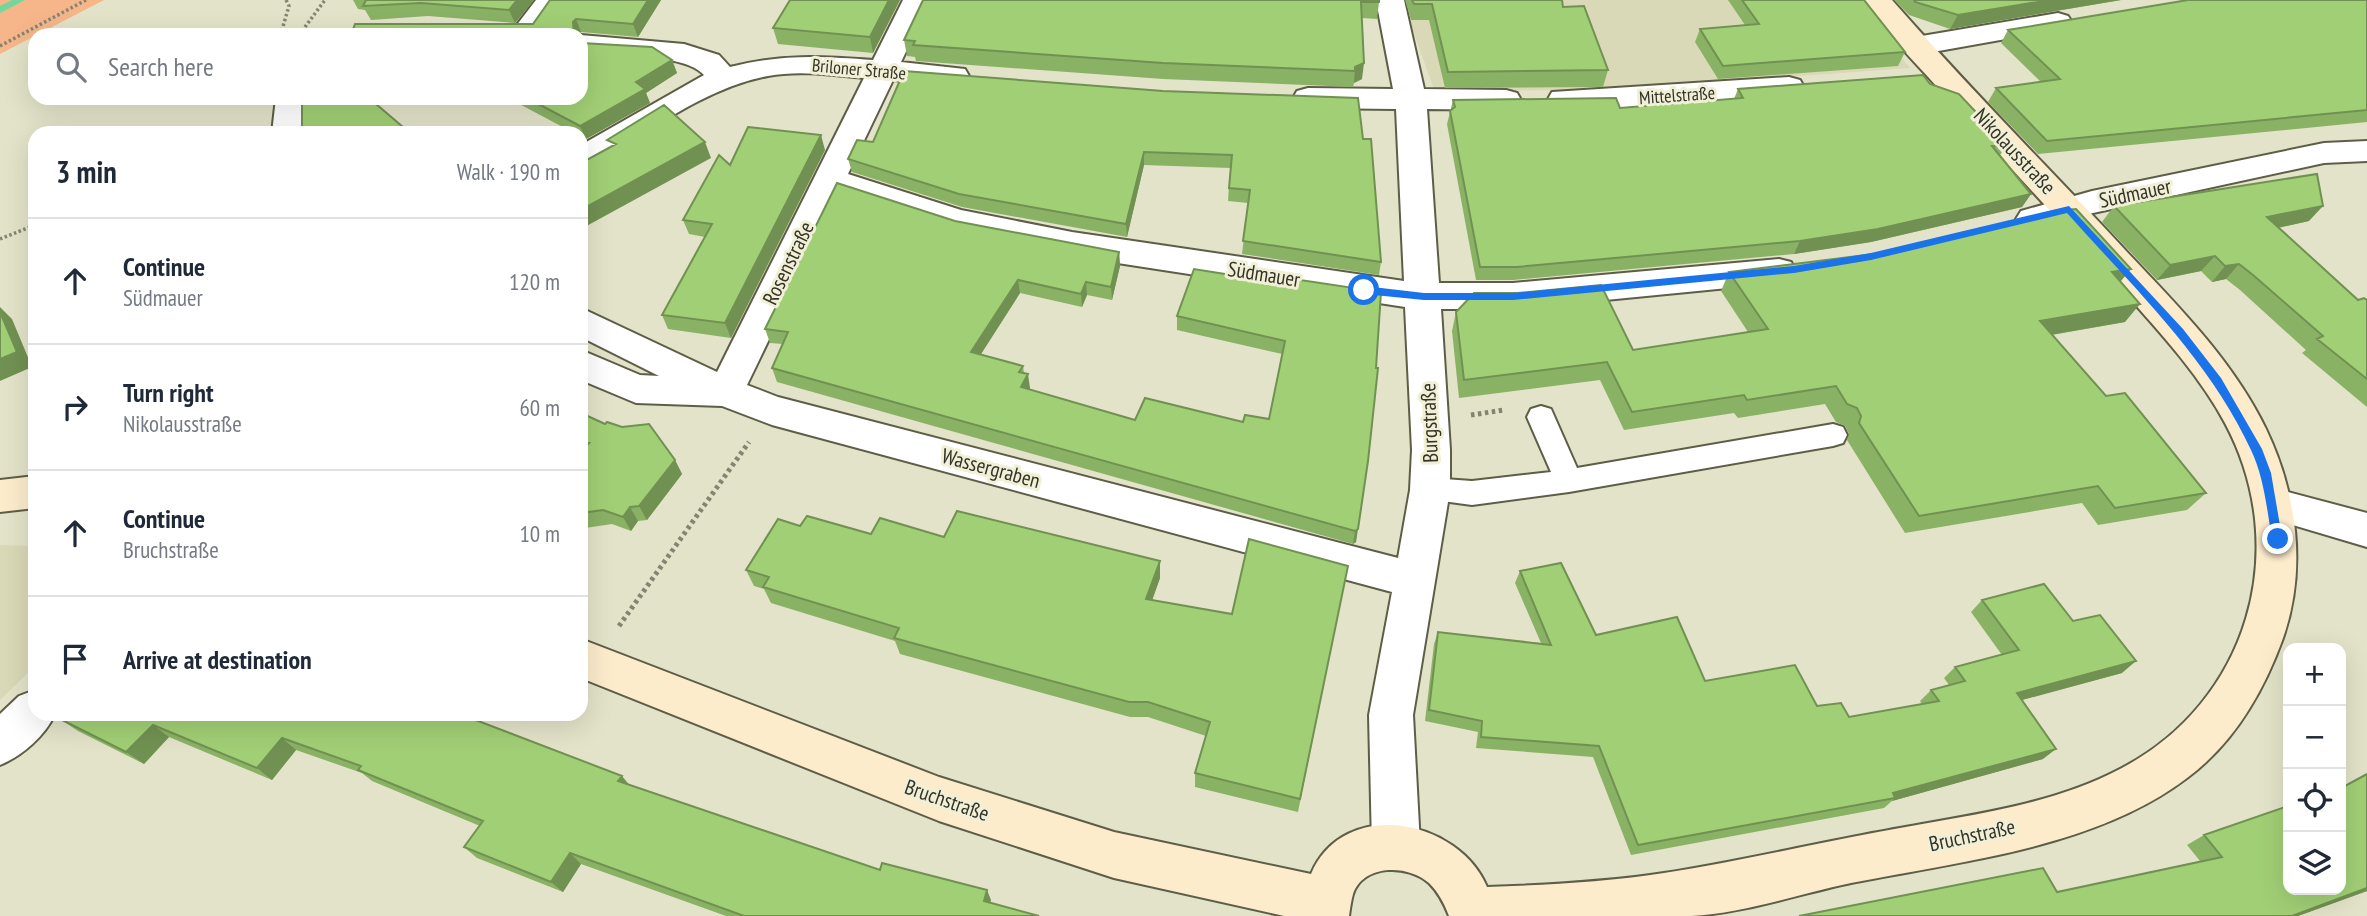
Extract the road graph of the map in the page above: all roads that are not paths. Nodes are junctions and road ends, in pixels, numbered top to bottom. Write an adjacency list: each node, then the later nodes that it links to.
1 (551, 0): 6 (street)
2 (917, 0): 9 (street, Rosenstraße)
3 (1390, 0): 16 (street, Burgstraße)
4 (1877, 0): 8 (main road, Nikolausstraße)
5 (2079, 18): 8 (street)
6 (521, 28)
7 (588, 45): 12 (street)
8 (1916, 46): 10 (main road, Nikolausstraße)
9 (883, 71): 12 (street, Briloner Straße); 13 (street, Briloner Straße); 21 (street, Rosenstraße)
10 (1944, 74): 11 (street); 22 (main road, Nikolausstraße)
11 (1903, 77)
12 (723, 78): 20 (street, Briloner Straße)
13 (976, 78)
14 (1823, 84): 16 (street, Mittelstraße)
15 (1275, 97): 16 (street)
16 (1411, 101): 25 (street, Burgstraße)
17 (290, 105): 18 (street)
18 (289, 126)
19 (2367, 151): 22 (street, Südmauer)
20 (588, 155)
21 (829, 179): 25 (street, Südmauer); 28 (street, Rosenstraße)
22 (2069, 210): 23 (street, Südmauer); 35 (main road, Nikolausstraße)
23 (2006, 226)
24 (1807, 267): 25 (street, Südmauer)
25 (1424, 296): 32 (street, Burgstraße)
26 (588, 324): 28 (street, Wassergraben)
27 (588, 367): 28 (street)
28 (725, 392): 37 (street, Wassergraben)
29 (1541, 417): 31 (lane)
30 (1833, 435): 31 (lane)
31 (1569, 481): 32 (lane)
32 (1430, 490): 37 (street, Burgstraße)
33 (28, 493): 34 (main road)
34 (0, 496)
35 (2273, 504): 36 (street); 43 (main road, Bruchstraße)
36 (2367, 530)
37 (1413, 580): 41 (street, Burgstraße)
38 (588, 661): 42 (main road, Bruchstraße)
39 (28, 717): 40 (street)
40 (0, 744)
41 (1396, 845): 42 (main road); 43 (main road)
42 (1325, 908)
43 (1473, 914)

